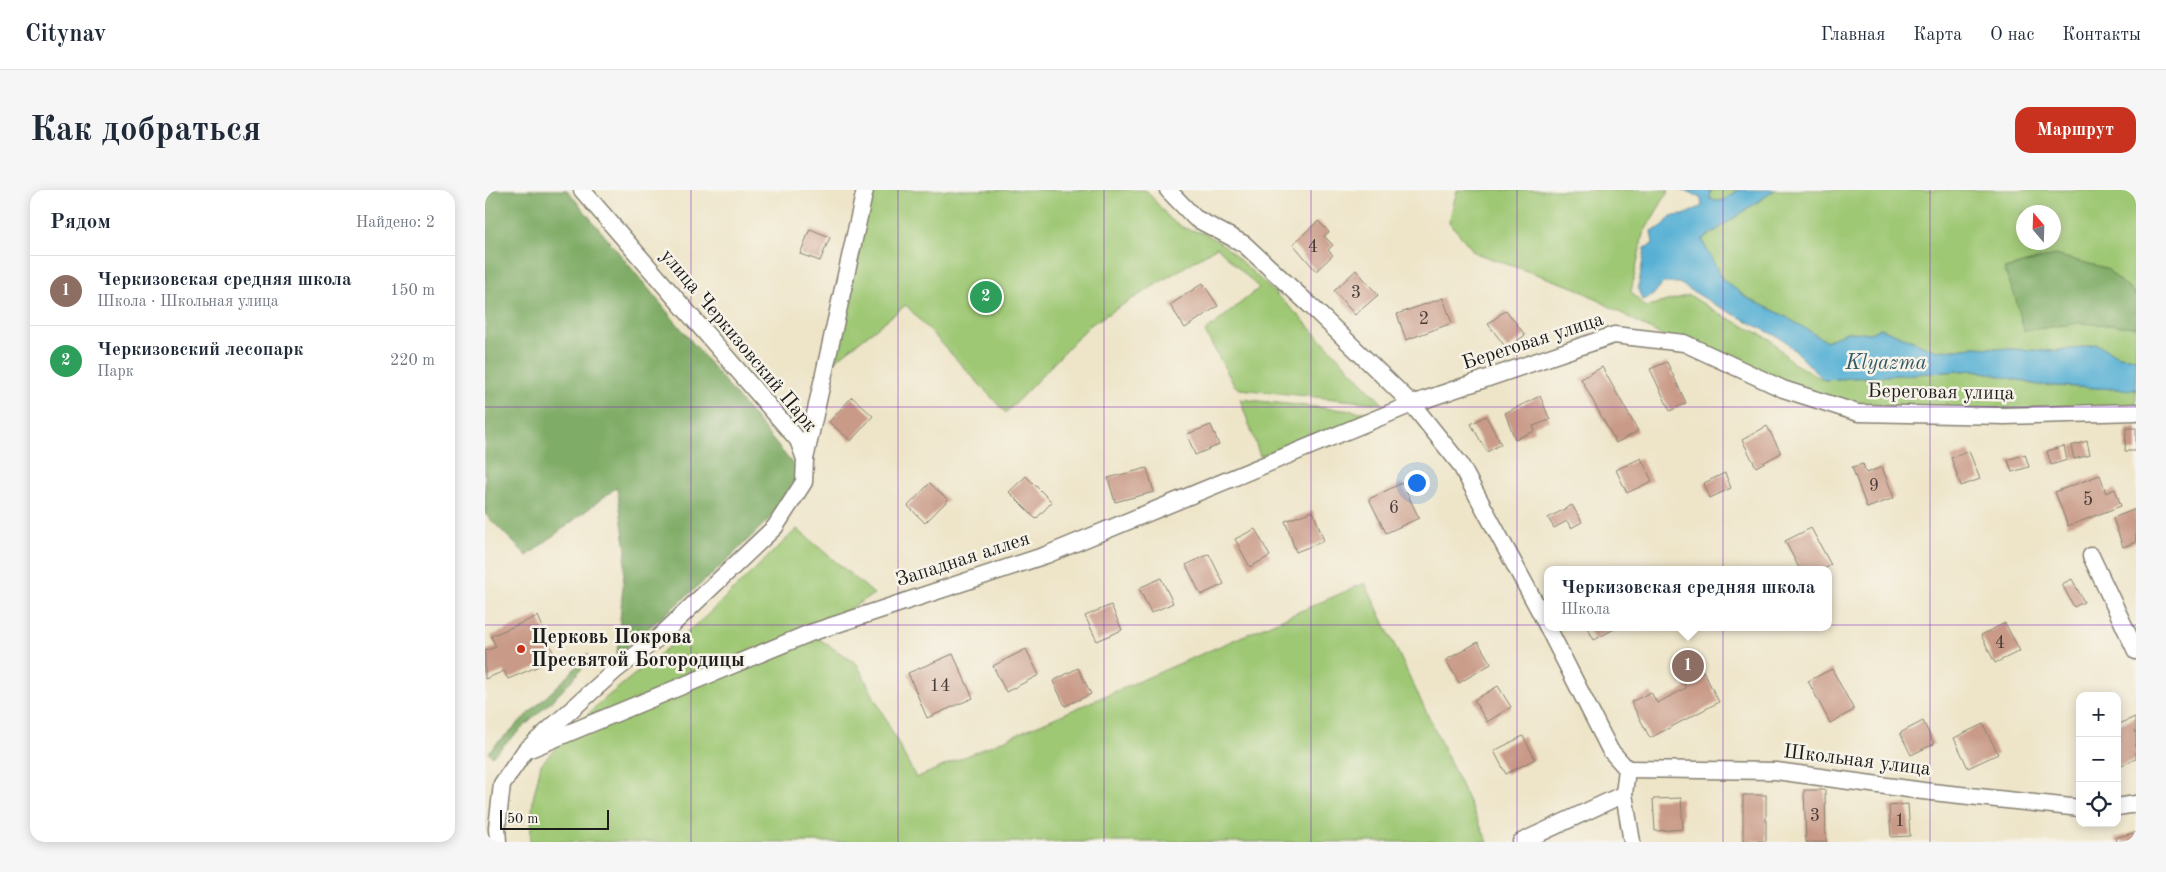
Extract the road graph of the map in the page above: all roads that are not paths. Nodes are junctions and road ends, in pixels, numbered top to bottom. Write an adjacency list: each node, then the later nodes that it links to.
1 (581, 190): 6 (street, улица Черкизовский Парк)
2 (865, 190): 6 (street)
3 (1168, 190): 4 (street)
4 (1412, 404): 5 (street, Береговая улица); 8 (street); 11 (street, Западная аллея)
5 (2136, 412)
6 (805, 460): 11 (street, улица Черкизовский Парк)
7 (2091, 556): 10 (street)
8 (1544, 620)
9 (1550, 631): 12 (street)
10 (2136, 651)
11 (525, 751): 17 (street, улица Черкизовский Парк)
12 (1627, 769): 13 (street); 16 (street, Школьная улица)
13 (1624, 794): 18 (street); 19 (street)
14 (2136, 804): 15 (street)
15 (2121, 806)
16 (2076, 808)
17 (498, 842)
18 (1521, 842)
19 (1632, 842)

